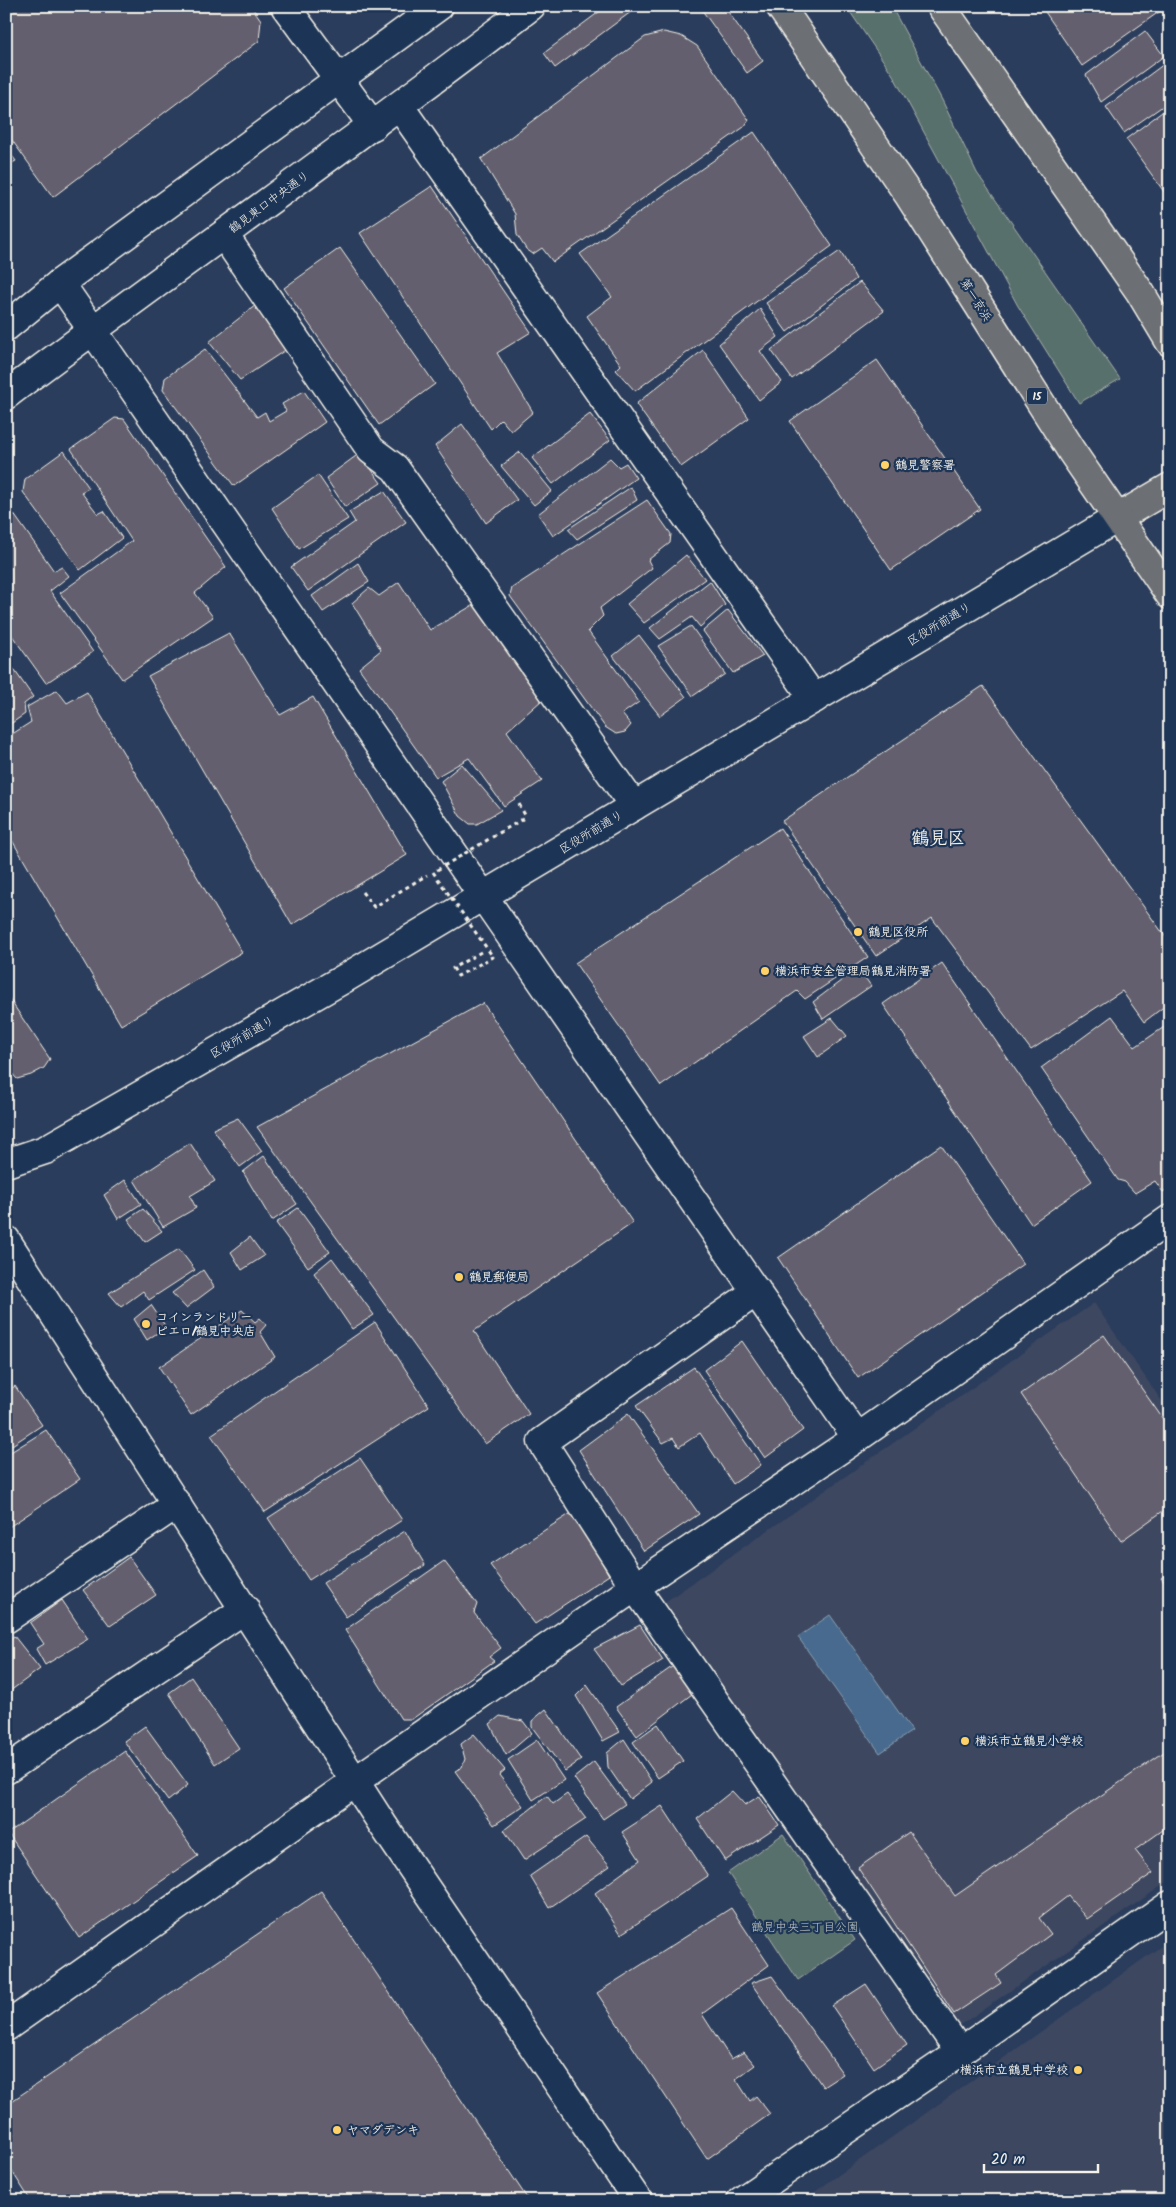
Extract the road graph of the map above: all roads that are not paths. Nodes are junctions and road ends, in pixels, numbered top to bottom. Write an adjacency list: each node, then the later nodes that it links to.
1 (285, 6): 6 (street)
2 (439, 6): 6 (street)
3 (531, 6): 7 (street, 鶴見東口中央通り)
4 (780, 6): 16 (main road, 第一京浜 / 15)
5 (941, 6): 13 (main road)
6 (338, 80): 8 (street); 10 (street)
7 (400, 107): 8 (street, 鶴見東口中央通り); 18 (street)
8 (373, 126): 9 (street, 鶴見東口中央通り)
9 (224, 235): 12 (street, 鶴見東口中央通り); 19 (street)
10 (60, 283): 11 (street); 12 (street)
11 (6, 327)
12 (92, 330): 14 (street, 鶴見東口中央通り); 20 (street)
13 (1170, 342)
14 (6, 395)
15 (1170, 487): 16 (main road, 区役所前通り)
16 (1118, 517): 17 (main road, 第一京浜 / 15); 18 (street, 区役所前通り)
17 (1170, 596)
18 (814, 699): 19 (street, 区役所前通り)
19 (634, 806): 20 (street, 区役所前通り)
20 (484, 896): 21 (street, 区役所前通り); 24 (street)
21 (6, 1163)
22 (1170, 1219): 25 (street)
23 (6, 1240): 26 (street)
24 (756, 1291): 25 (street); 27 (street)
25 (857, 1438): 27 (street)
26 (177, 1504): 28 (street); 29 (street)
27 (635, 1587): 31 (street); 34 (street)
28 (245, 1609): 30 (street); 31 (street)
29 (6, 1619)
30 (6, 1770)
31 (355, 1781): 33 (street); 35 (street)
32 (1170, 1905): 34 (street)
33 (6, 2027)
34 (960, 2052): 36 (street)
35 (638, 2201)
36 (741, 2201)

